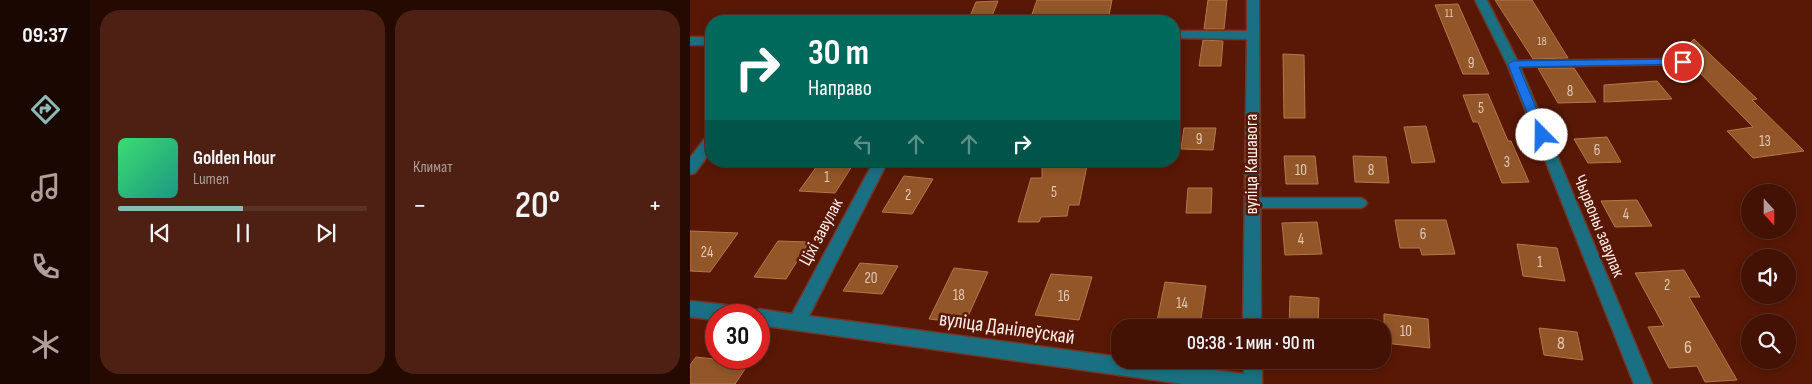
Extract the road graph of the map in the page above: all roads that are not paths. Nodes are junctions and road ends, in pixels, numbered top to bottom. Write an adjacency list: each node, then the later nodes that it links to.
1 (1253, 0): 4 (street, вуліца Кашавога)
2 (1481, 0): 8 (street, Чырвоны завулак)
3 (1180, 35): 4 (street)
4 (1252, 35): 13 (street, вуліца Кашавога)
5 (690, 41): 6 (street)
6 (705, 41)
7 (1683, 62): 8 (lane)
8 (1513, 64): 21 (street, Чырвоны завулак)
9 (705, 149): 11 (street)
10 (878, 167): 18 (street, Ціхі завулак)
11 (690, 169)
12 (1361, 202): 13 (lane)
13 (1251, 203): 17 (street, вуліца Кашавога)
14 (690, 309): 15 (street)
15 (705, 311)
16 (770, 318): 18 (street, вуліца Данілеўскай)
17 (1252, 319)
18 (797, 321): 20 (street, вуліца Данілеўскай)
19 (1253, 369): 20 (street)
20 (1252, 384)
21 (1643, 384)

